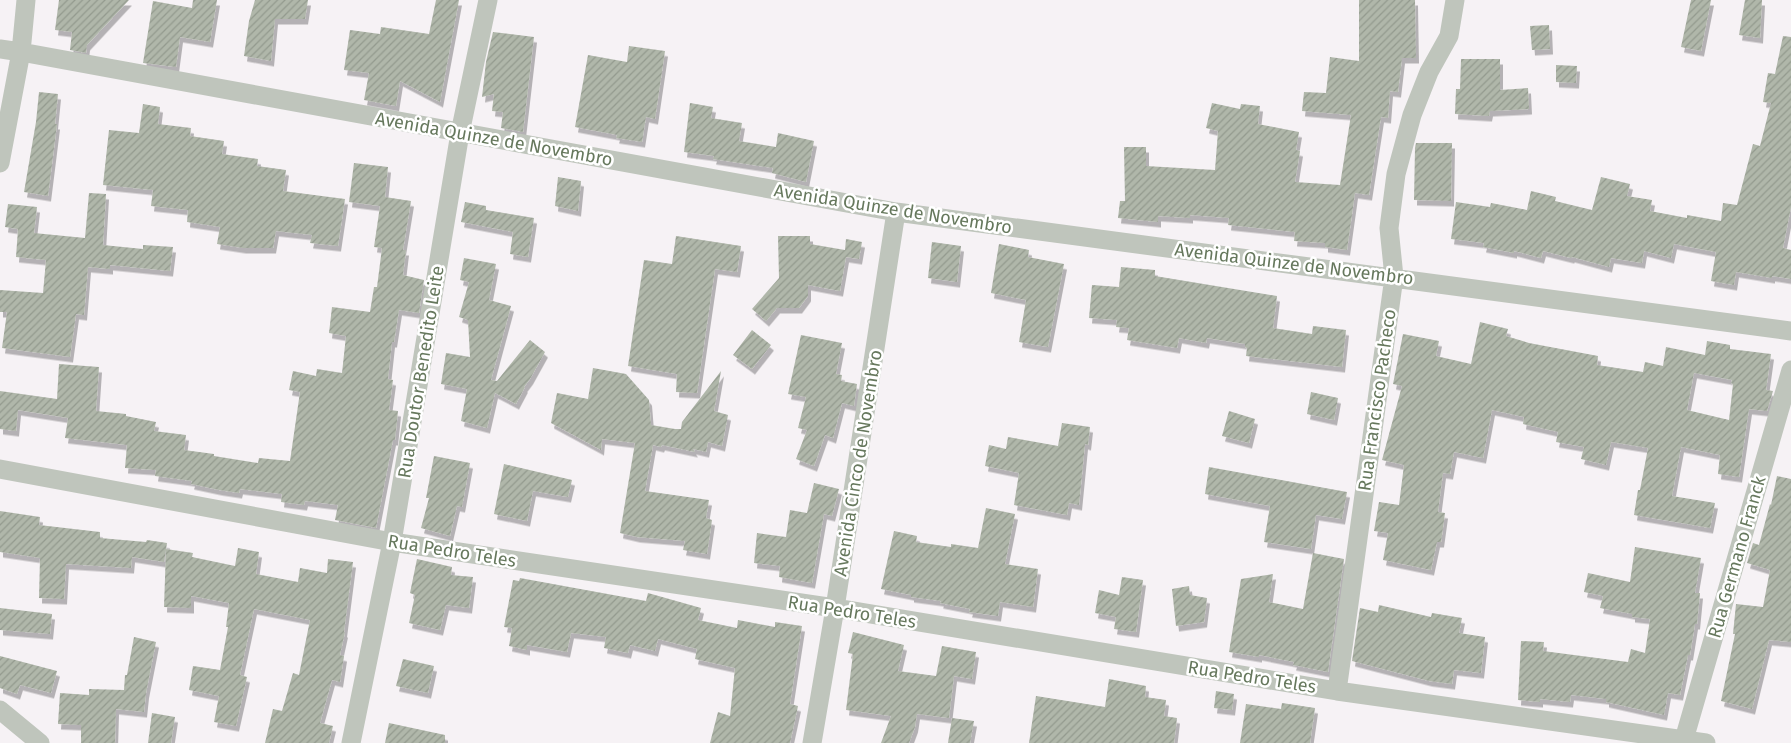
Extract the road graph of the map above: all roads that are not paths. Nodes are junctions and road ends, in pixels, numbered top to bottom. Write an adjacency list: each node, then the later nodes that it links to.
1 (26, 0): 5 (street)
2 (488, 0): 6 (street, Rua Doutor Benedito Leite)
3 (1455, 0): 9 (street, Rua Francisco Pacheco)
4 (0, 50): 5 (street, Avenida Quinze de Novembro)
5 (21, 52): 6 (street, Avenida Quinze de Novembro); 7 (street)
6 (460, 133): 8 (street, Avenida Quinze de Novembro); 13 (street, Rua Doutor Benedito Leite)
7 (0, 163)
8 (896, 212): 9 (street, Avenida Quinze de Novembro); 14 (street, Avenida Cinco de Novembro)
9 (1394, 277): 10 (street, Avenida Quinze de Novembro); 15 (street, Rua Francisco Pacheco)
10 (1791, 331)
11 (1791, 370): 17 (street, Rua Germano Franck)
12 (0, 469): 13 (street, Rua Pedro Teles)
13 (392, 542): 14 (street, Rua Pedro Teles); 19 (street, Rua Doutor Benedito Leite)
14 (835, 608): 15 (street, Rua Pedro Teles); 20 (street, Avenida Cinco de Novembro)
15 (1337, 691): 17 (street, Rua Pedro Teles)
16 (0, 710): 18 (street)
17 (1683, 741): 21 (street, Rua Pedro Teles)
18 (40, 743)
19 (351, 743)
20 (812, 743)
21 (1706, 743)

